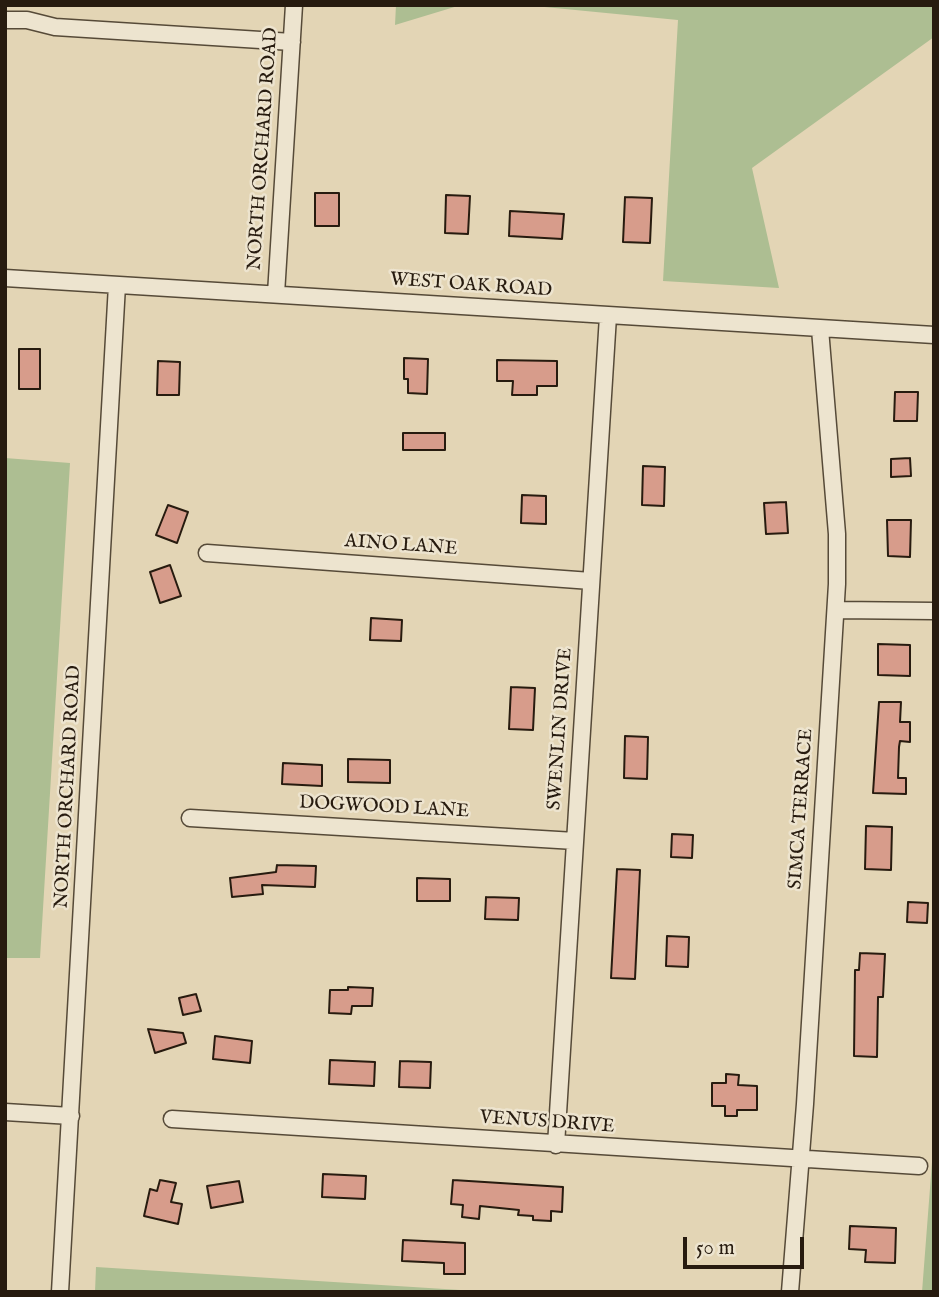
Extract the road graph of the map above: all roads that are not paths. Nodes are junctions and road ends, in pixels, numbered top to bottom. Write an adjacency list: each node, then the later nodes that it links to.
1 (294, 5): 4 (street, NORTH ORCHARD ROAD)
2 (24, 13): 3 (street); 4 (street)
3 (5, 20)
4 (292, 42): 7 (street, NORTH ORCHARD ROAD)
5 (5, 278): 6 (street, WEST OAK ROAD)
6 (117, 285): 7 (street, WEST OAK ROAD); 18 (street, NORTH ORCHARD ROAD)
7 (276, 294): 8 (street, WEST OAK ROAD)
8 (608, 316): 9 (street, WEST OAK ROAD); 12 (street, SWENLIN DRIVE)
9 (820, 329): 10 (street, WEST OAK ROAD); 13 (street, SIMCA TERRACE)
10 (934, 335)
11 (208, 554): 12 (street, AINO LANE)
12 (591, 581): 16 (street, SWENLIN DRIVE)
13 (837, 610): 14 (street); 21 (street, SIMCA TERRACE)
14 (934, 611)
15 (190, 818): 16 (street, DOGWOOD LANE)
16 (575, 841): 20 (street, SWENLIN DRIVE)
17 (5, 1111): 18 (street)
18 (71, 1116): 23 (street, NORTH ORCHARD ROAD)
19 (172, 1119): 20 (street, VENUS DRIVE)
20 (556, 1145): 21 (street, VENUS DRIVE)
21 (800, 1159): 22 (street, VENUS DRIVE); 24 (street, SIMCA TERRACE)
22 (919, 1166)
23 (60, 1292)
24 (790, 1292)

